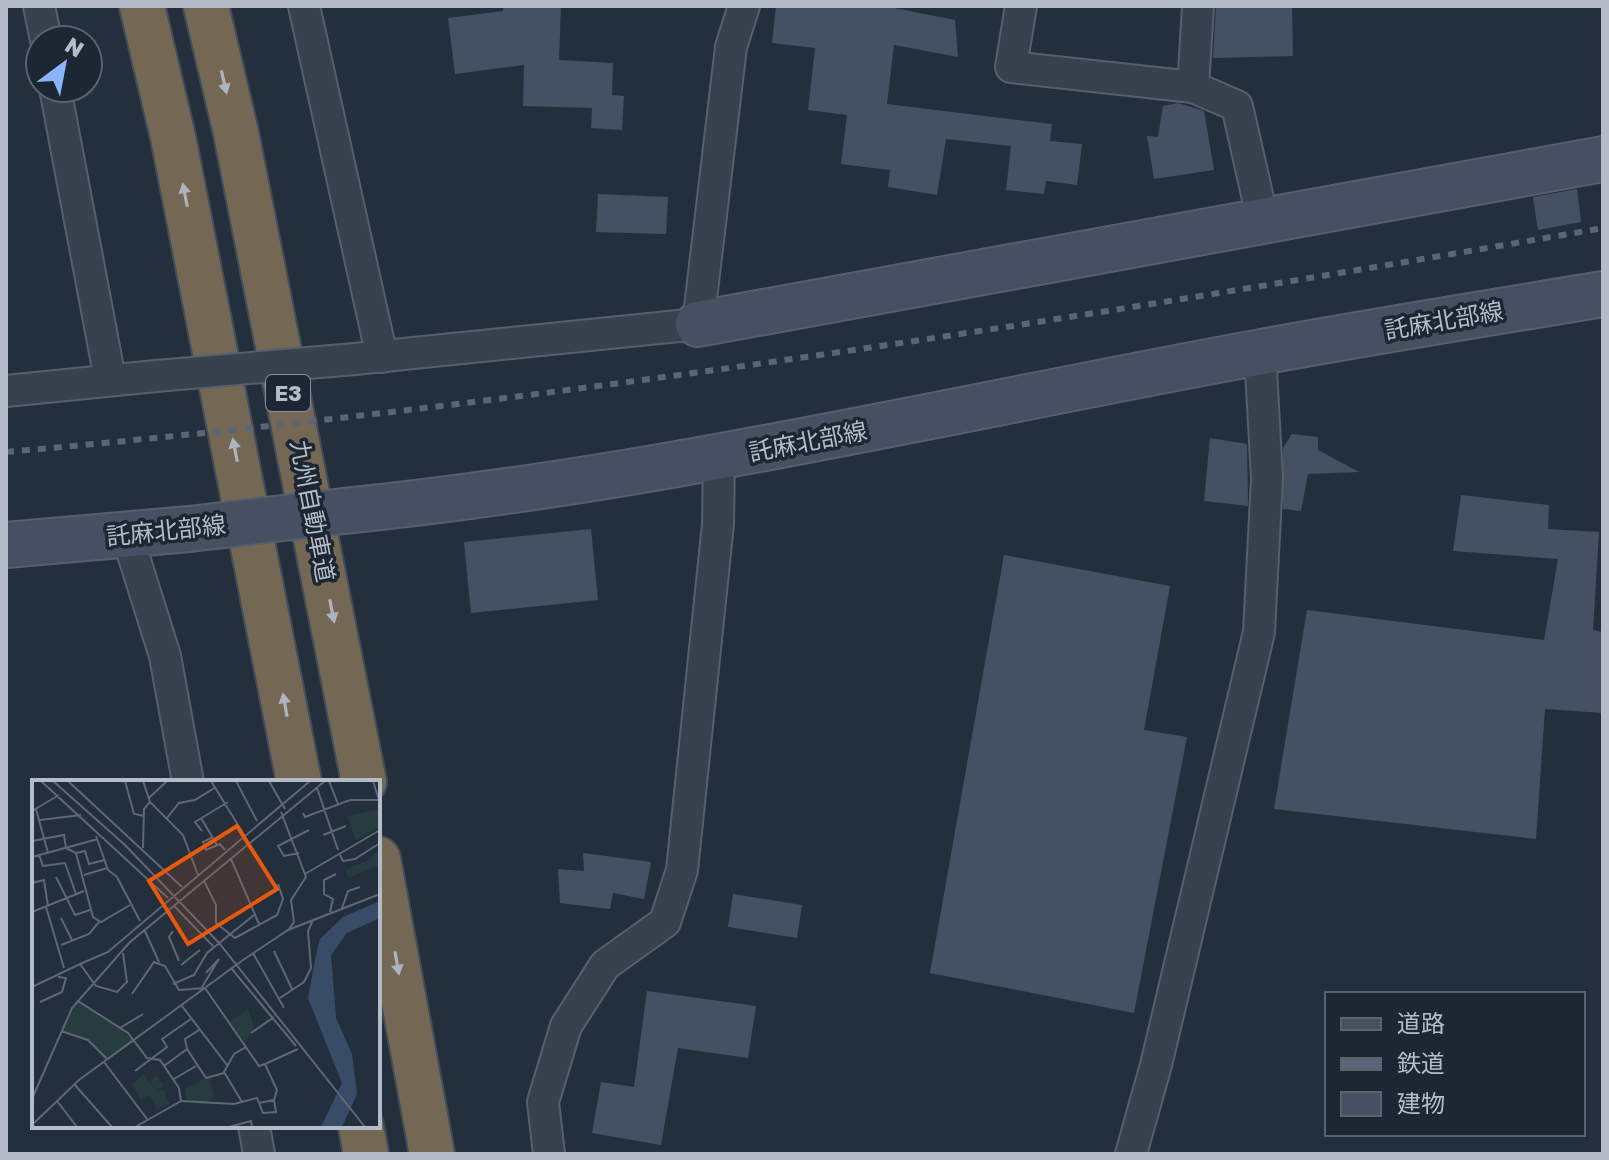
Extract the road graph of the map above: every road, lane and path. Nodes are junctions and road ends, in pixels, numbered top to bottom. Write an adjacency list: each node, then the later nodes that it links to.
1 (142, 6): 21 (highway, one-way to 1)
2 (206, 6): 22 (highway, 九州自動車道 / E3, one-way to 22)
3 (304, 6): 14 (street)
4 (744, 6): 12 (street)
5 (1021, 6): 7 (street)
6 (1198, 6): 7 (street)
7 (1193, 87): 10 (street)
8 (58, 104): 15 (street)
9 (1603, 159): 10 (main road)
10 (1263, 221): 12 (main road)
11 (1603, 294): 13 (main road, 託麻北部線)
12 (698, 324): 14 (street)
13 (1260, 352): 17 (main road, 託麻北部線); 30 (street)
14 (368, 358): 15 (street, bridge)
15 (110, 379): 16 (street)
16 (6, 391)
17 (719, 458): 18 (main road, 託麻北部線, bridge); 29 (street)
18 (127, 535): 19 (main road, 託麻北部線); 20 (street)
19 (6, 545)
20 (188, 780)
21 (299, 780)
22 (364, 780)
23 (380, 870): 28 (highway, one-way to 28)
24 (254, 1128): 26 (street)
25 (361, 1128): 27 (highway)
26 (259, 1154)
27 (366, 1154)
28 (432, 1154)
29 (549, 1154)
30 (1131, 1154)

